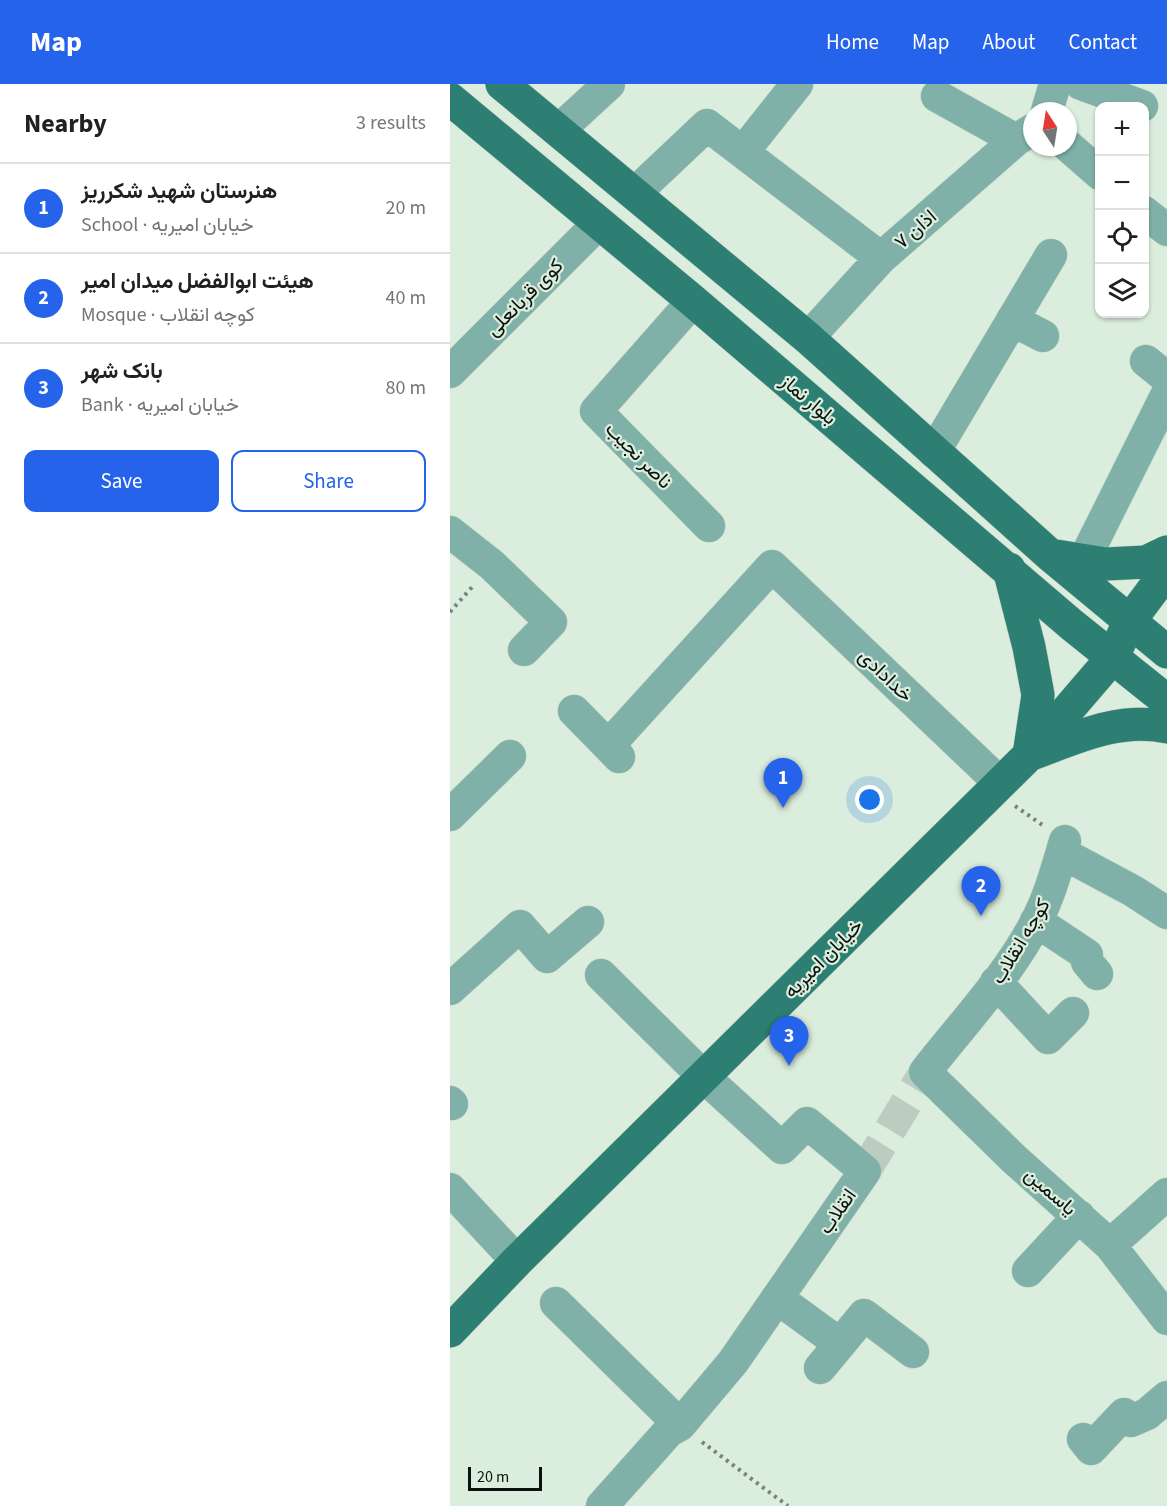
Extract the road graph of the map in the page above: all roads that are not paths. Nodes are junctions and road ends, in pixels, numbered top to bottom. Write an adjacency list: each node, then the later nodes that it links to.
1 (502, 84): 12 (main road)
2 (609, 84): 12 (street)
3 (796, 84): 15 (street)
4 (1055, 84): 8 (street)
5 (1081, 84): 9 (street)
6 (937, 96): 13 (street)
7 (450, 99): 20 (main road, بلوار نماز)
8 (1050, 102)
9 (1130, 102)
10 (1149, 109): 11 (street)
11 (1167, 116)
12 (559, 130): 18 (main road)
13 (1023, 135)
14 (1023, 136): 23 (street, اذان ۷)
15 (743, 152): 18 (street); 23 (street)
16 (1077, 154): 17 (street)
17 (1095, 170)
18 (635, 193): 27 (main road)
19 (1149, 216): 21 (street)
20 (599, 223): 24 (main road, بلوار نماز); 28 (street, کوی قربانعلی)
21 (1167, 230)
22 (1051, 255): 25 (street)
23 (881, 258): 27 (street, اذان ۷)
24 (693, 301): 31 (street, ناصر نجیب); 36 (main road, بلوار نماز)
25 (1012, 320): 26 (street); 30 (street)
26 (1044, 336)
27 (808, 338): 30 (main road)
28 (450, 372)
29 (1167, 394): 35 (street)
30 (934, 452): 34 (main road)
31 (709, 526)
32 (450, 532): 39 (street)
33 (1167, 552): 35 (main road)
34 (1050, 555): 35 (main road); 38 (main road)
35 (1084, 560)
36 (1009, 569): 40 (main road, بلوار نماز); 44 (main road)
37 (1167, 571): 38 (main road)
38 (1153, 632): 40 (main road)
39 (524, 650)
40 (1113, 657): 41 (main road, بلوار نماز); 44 (main road, خیابان امیریه)
41 (1167, 701)
42 (574, 711): 46 (street, خدادادی)
43 (1167, 727): 44 (main road)
44 (1029, 754): 46 (main road, خیابان امیریه)
45 (510, 756): 47 (street)
46 (996, 787): 57 (main road, خیابان امیریه)
47 (450, 815)
48 (1167, 913): 49 (street, کوچه انقلاب)
49 (1036, 921): 51 (street); 53 (street, کوچه انقلاب)
50 (588, 922): 54 (street)
51 (1092, 964)
52 (601, 975): 57 (street)
53 (996, 982): 55 (street); 56 (street, کوچه انقلاب)
54 (450, 989)
55 (1072, 1013)
56 (925, 1072): 60 (street, یاسمین)
57 (704, 1077): 62 (main road, خیابان امیریه); 64 (street, انقلاب)
58 (450, 1189): 62 (street)
59 (1167, 1194): 61 (street)
60 (1079, 1216): 61 (street, یاسمین); 63 (street)
61 (1110, 1245): 66 (street, یاسمین)
62 (518, 1261): 67 (main road, خیابان امیریه)
63 (1028, 1271)
64 (777, 1298): 68 (street); 72 (street, انقلاب)
65 (556, 1303): 72 (street)
66 (1167, 1319)
67 (450, 1330)
68 (840, 1344): 69 (street); 70 (street)
69 (913, 1352)
70 (820, 1368)
71 (1167, 1397): 73 (street)
72 (680, 1425): 74 (street, انقلاب)
73 (1083, 1439)
74 (602, 1506)

